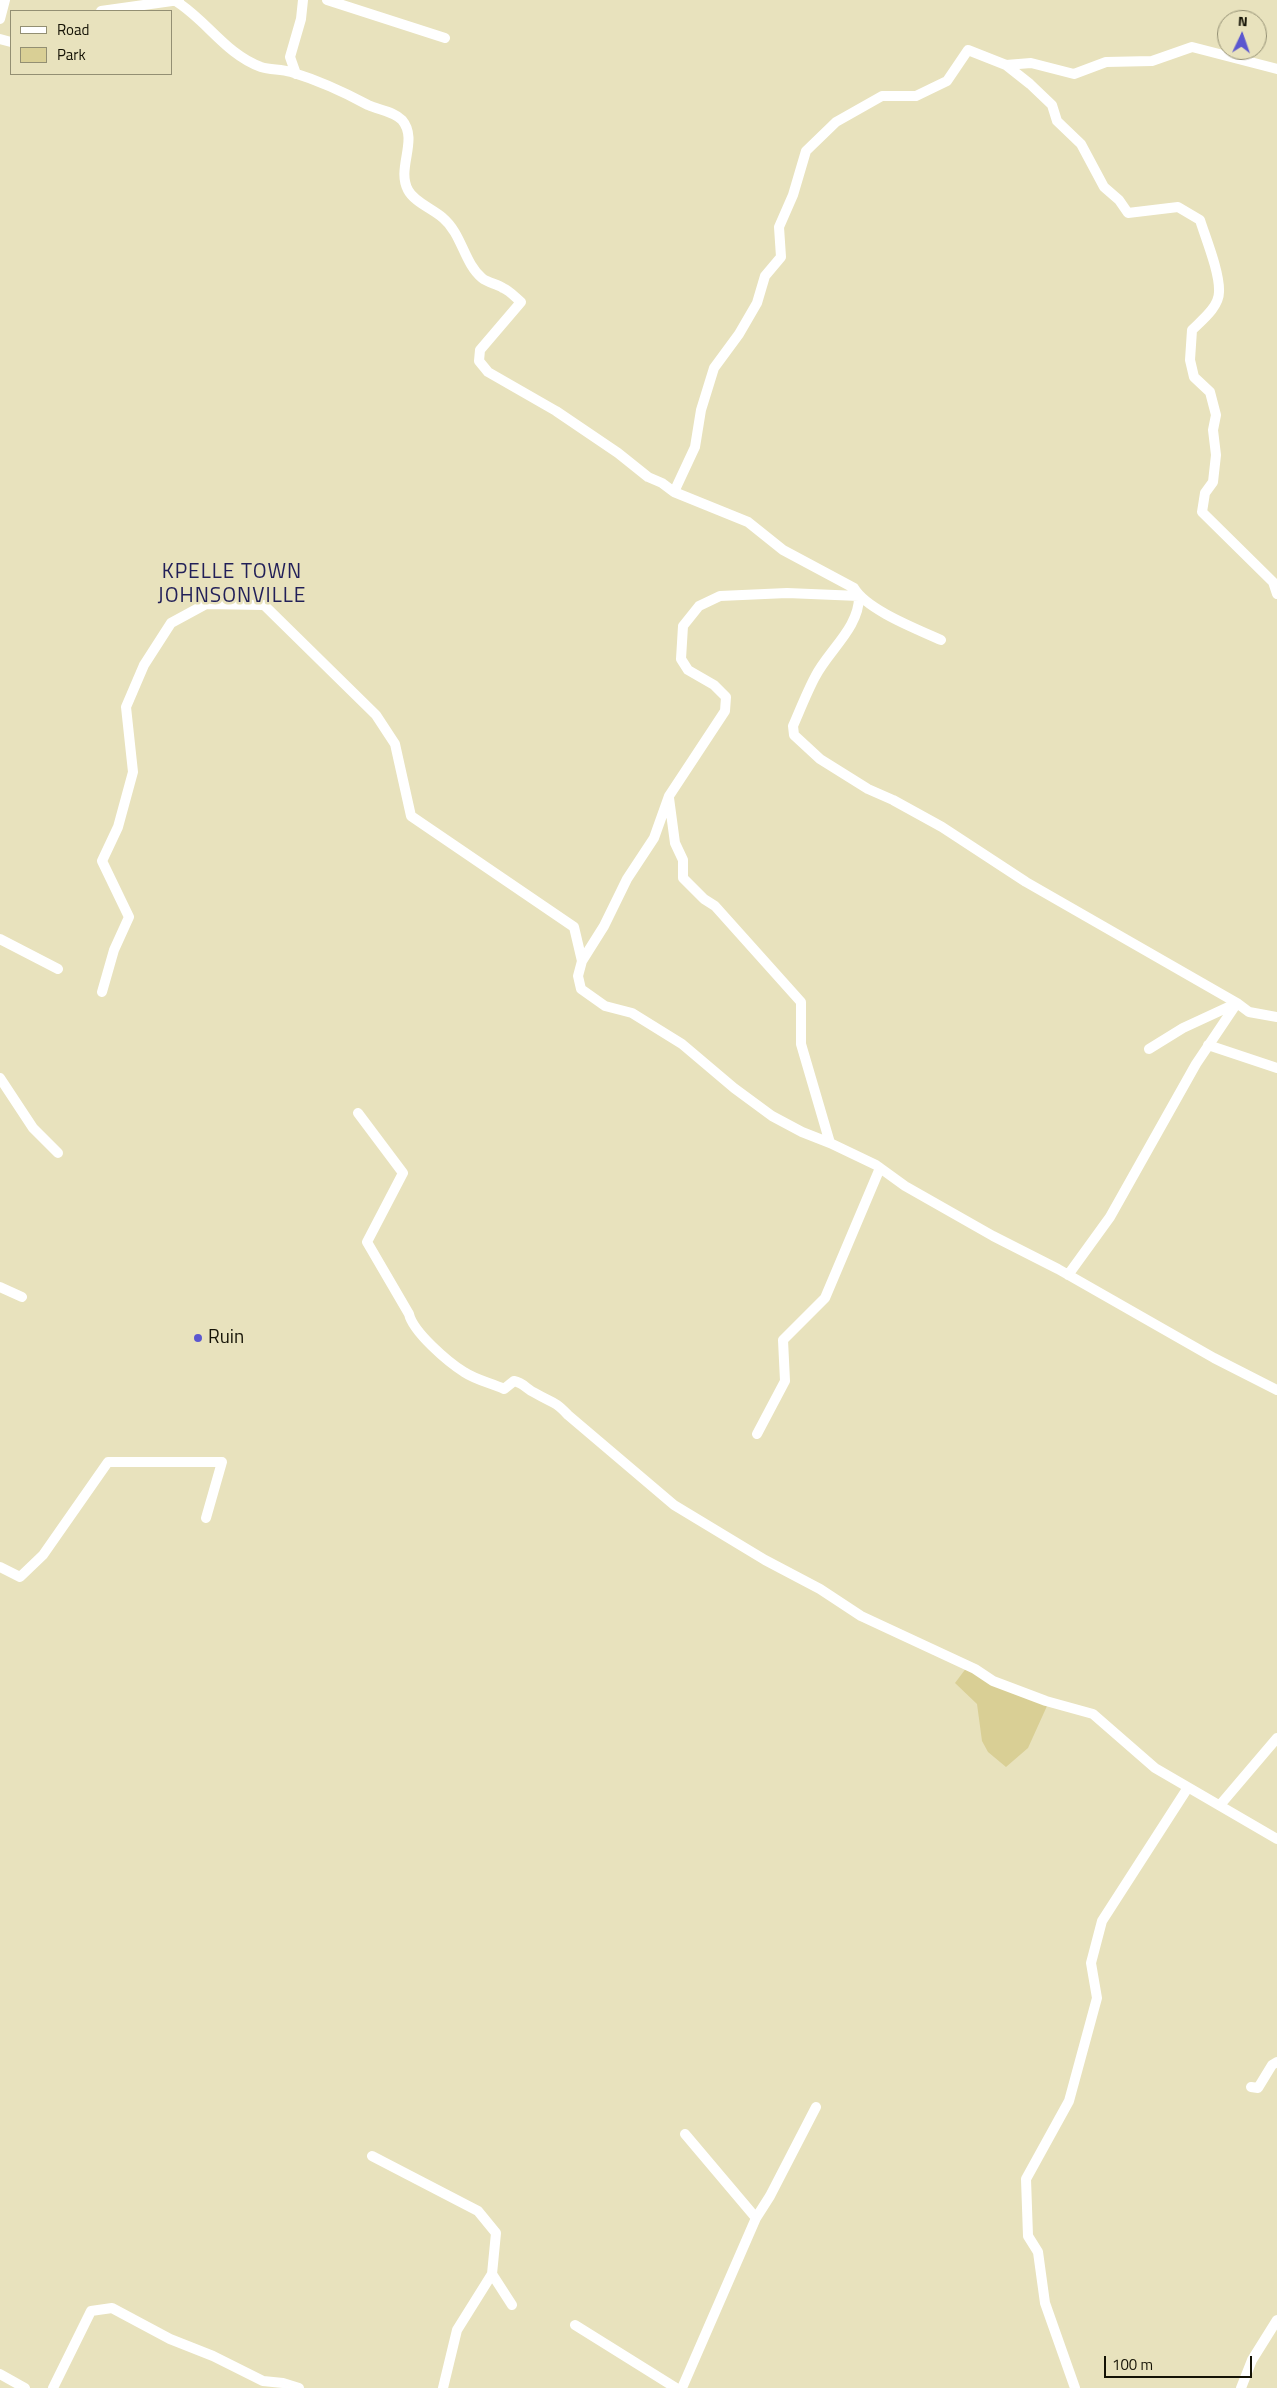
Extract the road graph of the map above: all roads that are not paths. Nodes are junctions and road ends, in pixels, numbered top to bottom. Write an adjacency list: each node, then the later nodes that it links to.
1 (5, 0): 6 (street)
2 (176, 0): 5 (street); 10 (street)
3 (303, 0): 10 (street)
4 (327, 0): 7 (street)
5 (108, 10)
6 (0, 19)
7 (445, 38)
8 (1006, 65): 9 (street); 11 (street); 12 (street)
9 (1277, 69)
10 (296, 74): 11 (street)
11 (674, 492): 13 (street)
12 (1277, 594)
13 (859, 596): 14 (street); 15 (street); 20 (street)
14 (941, 640)
15 (669, 796): 17 (street); 27 (street)
16 (0, 939): 18 (street)
17 (582, 961): 19 (street); 27 (street)
18 (58, 969)
19 (102, 992)
20 (1236, 1003): 21 (street); 22 (street); 23 (street)
21 (1277, 1017)
22 (1208, 1045): 24 (street); 30 (street)
23 (1149, 1049)
24 (1277, 1068)
25 (0, 1078): 28 (street)
26 (358, 1113): 38 (street)
27 (830, 1143): 29 (street)
28 (58, 1153)
29 (880, 1168): 30 (street); 34 (street)
30 (1068, 1275): 33 (street)
31 (0, 1287): 32 (street)
32 (22, 1297)
33 (1277, 1390)
34 (756, 1434)
35 (206, 1518): 36 (street)
36 (0, 1567)
37 (1277, 1738): 39 (street)
38 (1187, 1788): 39 (street); 58 (street)
39 (1220, 1805): 40 (street)
40 (1277, 1839)
41 (1277, 2062): 42 (street)
42 (1251, 2087)
43 (816, 2108): 46 (street)
44 (685, 2134): 46 (street)
45 (372, 2156): 47 (street)
46 (756, 2218): 57 (street)
47 (492, 2274): 48 (street); 55 (street)
48 (512, 2305)
49 (1277, 2320): 59 (street)
50 (575, 2325): 56 (street)
51 (0, 2374): 52 (street)
52 (25, 2388)
53 (53, 2388): 54 (street)
54 (298, 2388)
55 (443, 2388)
56 (676, 2388)
57 (682, 2388)
58 (1075, 2388)
59 (1241, 2388)

